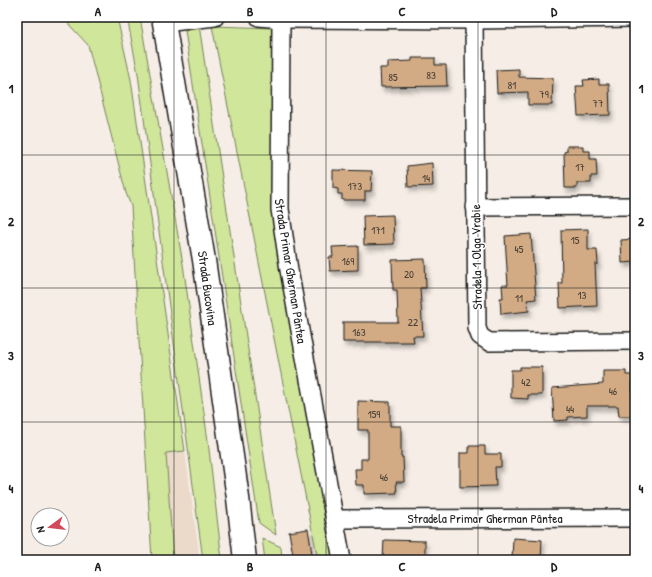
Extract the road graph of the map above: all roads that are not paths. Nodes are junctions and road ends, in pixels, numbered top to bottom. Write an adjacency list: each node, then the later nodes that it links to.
1 (215, 17): 6 (street)
2 (259, 17): 4 (street)
3 (635, 18): 5 (street)
4 (281, 19): 5 (street); 11 (street, Strada Primar Gherman Pântea)
5 (478, 19): 8 (street, Stradela 1 Olga Vrabie)
6 (164, 20): 12 (main road, Strada Bucovina)
7 (635, 206): 8 (street)
8 (475, 207): 9 (street, Stradela 1 Olga Vrabie)
9 (635, 341)
10 (635, 518): 11 (street, Stradela Primar Gherman Pântea)
11 (334, 519): 13 (street, Strada Primar Gherman Pântea)
12 (245, 560)
13 (342, 560)

